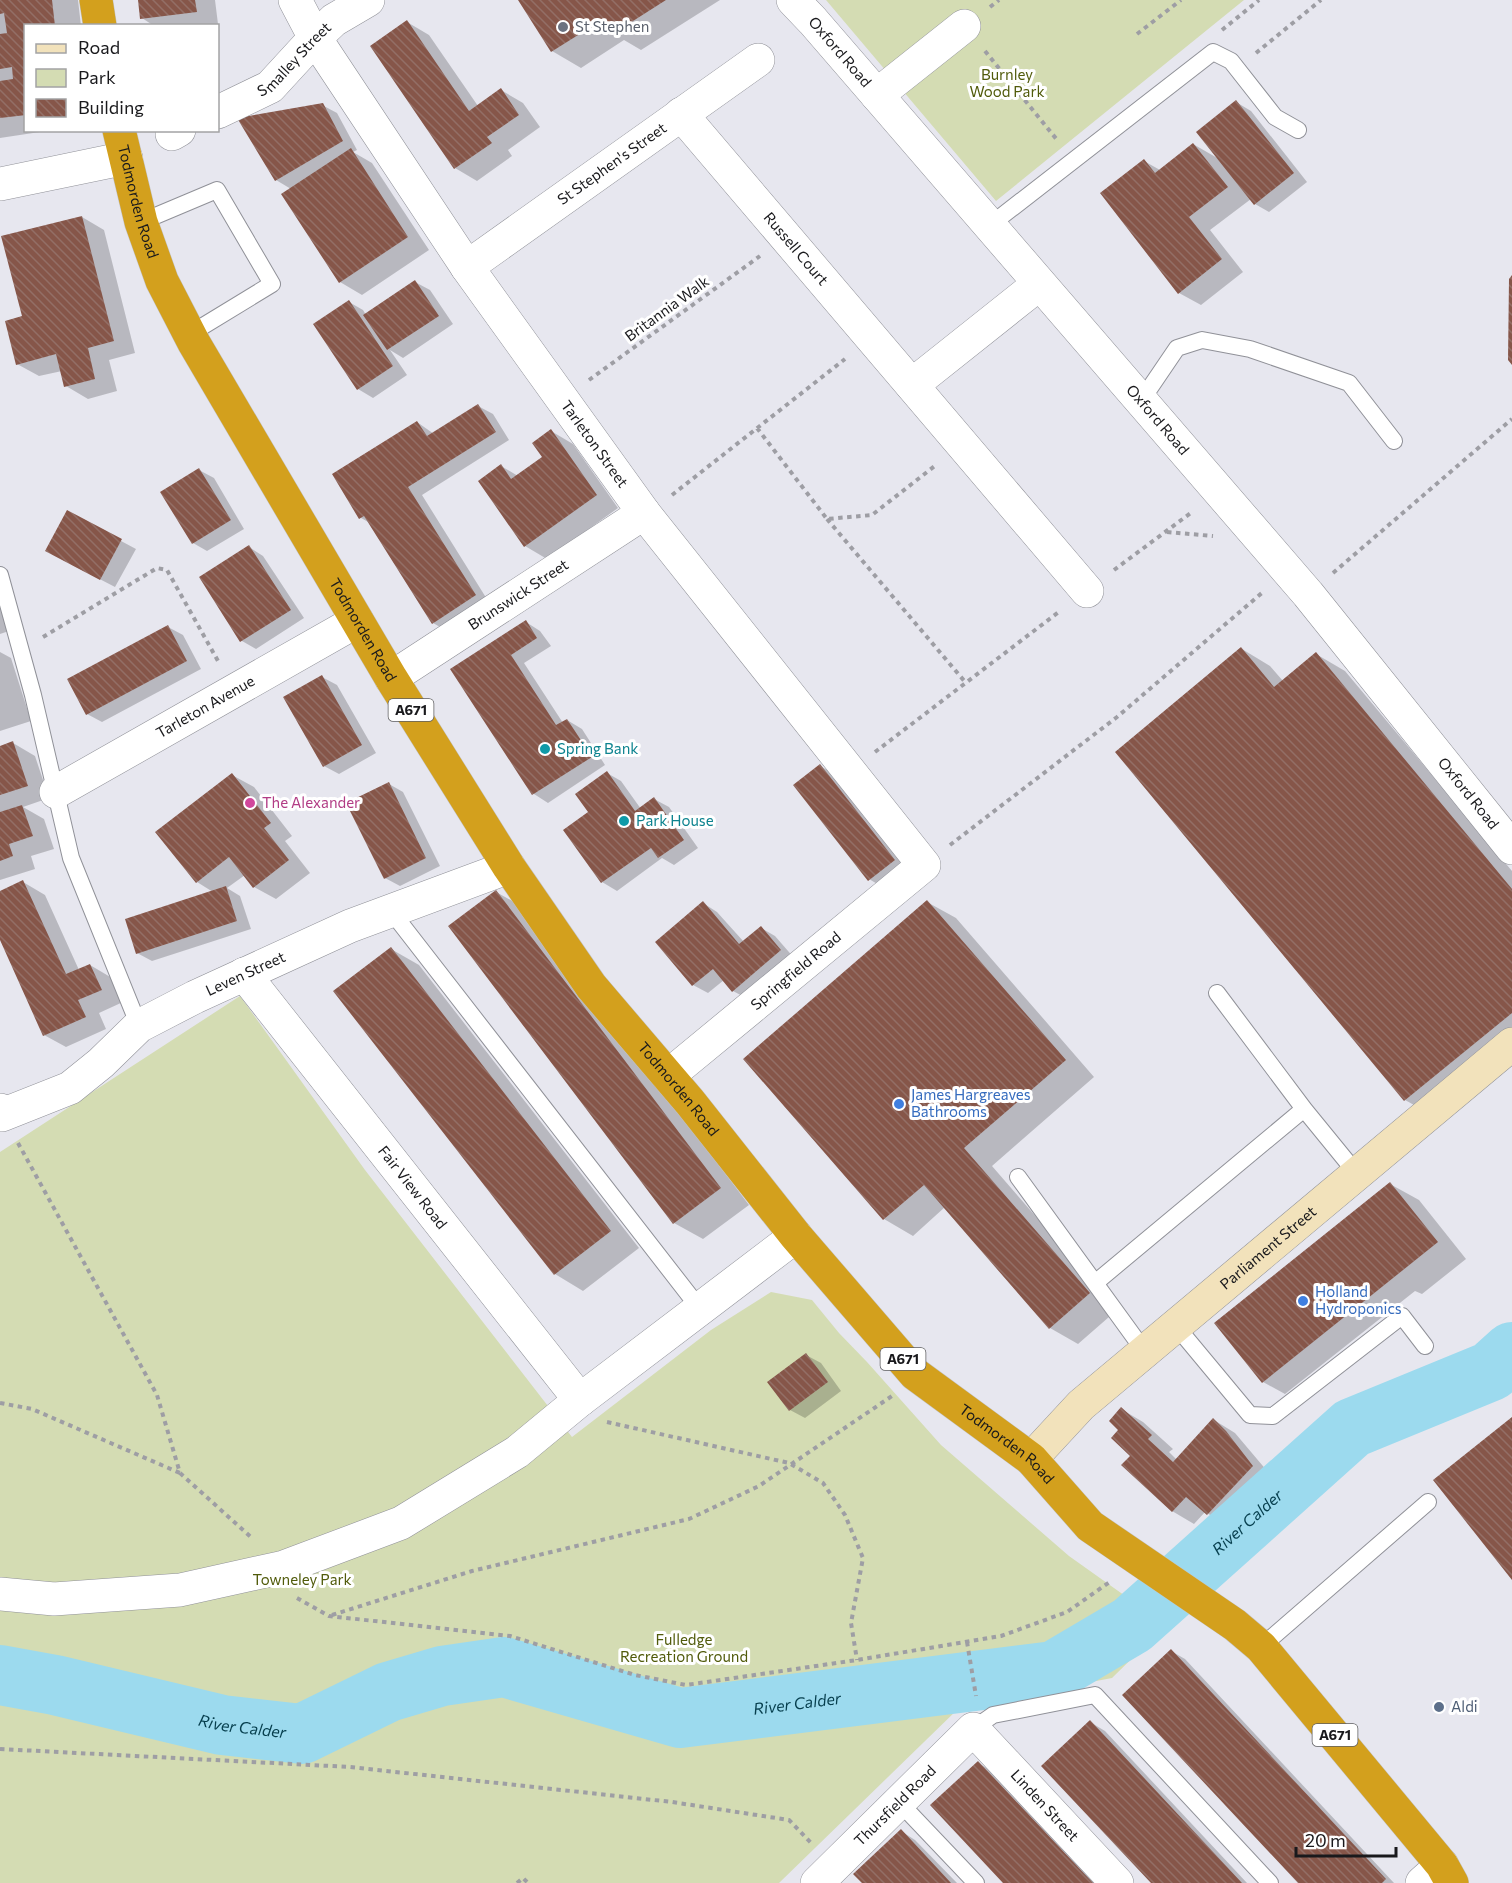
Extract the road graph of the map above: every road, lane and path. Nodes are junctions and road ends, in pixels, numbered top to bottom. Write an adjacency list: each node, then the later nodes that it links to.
1 (96, 0): 8 (highway)
2 (295, 0): 11 (street, Tarleton Street)
3 (368, 0): 11 (street, Smalley Street)
4 (793, 0): 15 (street, Oxford Road)
5 (1181, 0): 10 (path)
6 (1259, 0): 12 (path)
7 (1321, 0): 14 (path)
8 (100, 24)
9 (964, 26): 15 (street); 20 (path)
10 (1137, 34)
11 (315, 38): 16 (street, Smalley Street); 25 (street, Tarleton Street)
12 (1213, 52): 14 (lane); 20 (lane)
13 (758, 60): 17 (street, St Stephen's Street)
14 (1237, 69): 18 (lane)
15 (878, 95): 23 (street, Oxford Road)
16 (219, 112)
17 (681, 114): 24 (street, Russell Court); 25 (street, St Stephen's Street)
18 (1298, 130)
19 (123, 144): 21 (street); 22 (highway, Todmorden Road / A671)
20 (1074, 160): 23 (lane)
21 (0, 184)
22 (141, 222): 27 (highway, Todmorden Road / A671); 27 (lane)
23 (989, 226): 26 (street, Oxford Road)
24 (785, 238): 28 (street, Russell Court); 30 (path, Britannia Walk)
25 (467, 267): 30 (street, Tarleton Street)
26 (1039, 284): 29 (street); 31 (street, Oxford Road)
27 (190, 334): 43 (highway, Todmorden Road / A671)
28 (872, 338): 29 (street, Russell Court); 33 (path)
29 (912, 385): 35 (street, Russell Court)
30 (562, 399): 37 (street, Tarleton Street)
31 (1141, 401): 34 (lane); 36 (street, Oxford Road)
32 (1512, 419): 42 (path)
33 (757, 428): 37 (path); 38 (path)
34 (1394, 441)
35 (963, 445): 38 (path); 40 (street, Russell Court)
36 (1220, 492): 40 (path); 42 (street, Oxford Road)
37 (645, 514): 45 (street, Brunswick Street); 48 (street, Tarleton Street)
38 (827, 519): 46 (path)
39 (0, 574): 44 (lane)
40 (1087, 591): 46 (path)
41 (1263, 592): 51 (path)
42 (1308, 594): 50 (street, Oxford Road)
43 (357, 621): 45 (highway, Todmorden Road / A671); 47 (street, Tarleton Avenue)
44 (21, 650): 47 (path); 49 (lane)
45 (390, 678): 52 (highway, Todmorden Road / A671)
46 (966, 683): 48 (path)
47 (234, 691): 49 (street, Tarleton Avenue)
48 (850, 771): 51 (street, Tarleton Street)
49 (56, 792): 56 (lane)
50 (1512, 848)
51 (924, 865): 58 (street, Springfield Road)
52 (509, 867): 53 (street, Leven Street); 58 (highway, Todmorden Road / A671)
53 (391, 910): 54 (street, Leven Street); 65 (lane)
54 (244, 974): 56 (street, Leven Street); 70 (street, Fair View Road)
55 (1217, 993): 59 (lane)
56 (139, 1026): 60 (street, Leven Street)
57 (1512, 1044): 61 (street, Parliament Street)
58 (668, 1076): 63 (highway, Todmorden Road / A671)
59 (1304, 1109): 61 (lane); 64 (lane)
60 (1, 1113): 74 (path)
61 (1358, 1174): 66 (street, Parliament Street)
62 (1018, 1178): 64 (lane)
63 (796, 1236): 65 (street); 69 (highway, Todmorden Road / A671)
64 (1095, 1283): 68 (lane)
65 (700, 1309): 70 (street)
66 (1176, 1326): 67 (lane); 68 (street, Parliament Street)
67 (1425, 1346)
68 (1145, 1352): 72 (street, Parliament Street)
69 (915, 1374): 72 (highway, Todmorden Road / A671); 73 (path)
70 (580, 1400): 73 (path); 77 (street)
71 (0, 1403): 74 (path)
72 (1031, 1459): 76 (highway, Todmorden Road / A671)
73 (789, 1463): 81 (path); 81 (path)
74 (180, 1473): 77 (path)
75 (1428, 1502): 80 (lane)
76 (1145, 1564): 79 (path); 80 (highway, Todmorden Road / A671)
77 (284, 1567): 78 (street)
78 (0, 1594)
79 (967, 1642): 81 (path); 82 (path)
80 (1261, 1647): 86 (highway, Todmorden Road / A671)
81 (857, 1660)
82 (976, 1716): 84 (street, Thursfield Road); 90 (street, Linden Street); 91 (lane)
83 (0, 1749): 85 (path)
84 (899, 1802): 85 (street, Thursfield Road); 89 (lane)
85 (828, 1876)
86 (1439, 1877)
87 (517, 1883): 88 (path)
88 (528, 1883)
89 (976, 1883)
90 (1117, 1883)
91 (1270, 1883)

